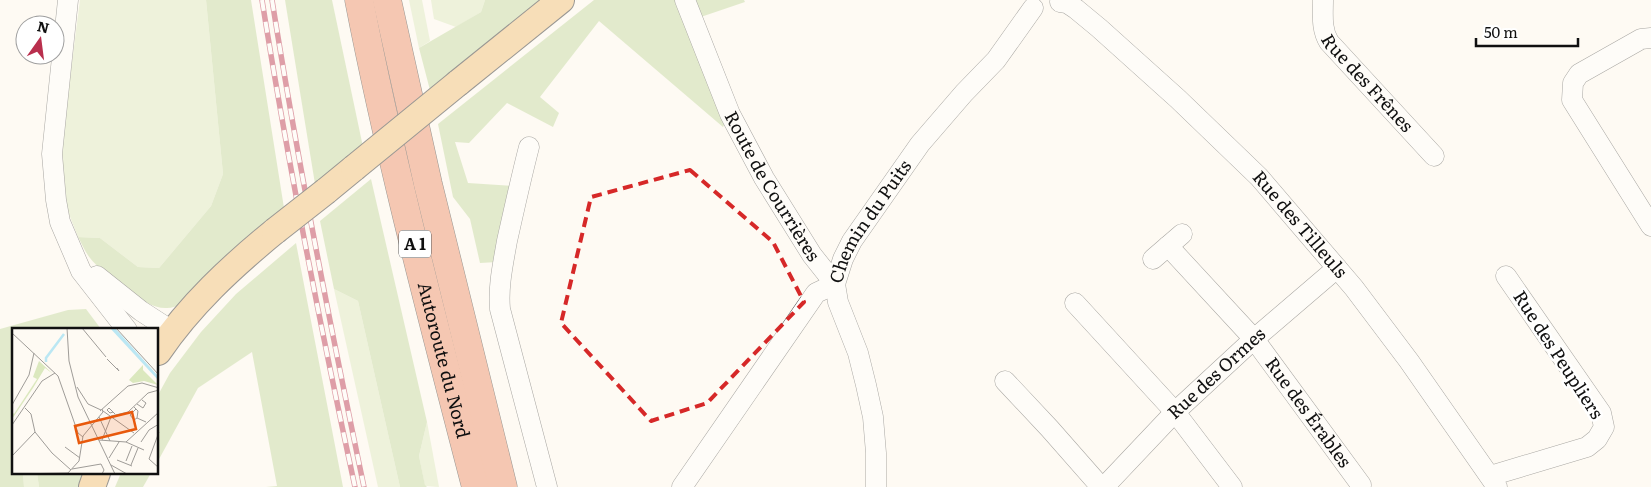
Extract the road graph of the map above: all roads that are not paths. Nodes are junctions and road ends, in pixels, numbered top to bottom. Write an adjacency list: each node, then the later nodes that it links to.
1 (68, 0): 14 (street)
2 (359, 0): 30 (highway, Autoroute du Nord / A 1)
3 (387, 0): 23 (highway, Autoroute du Nord / A 1)
4 (561, 0): 20 (main road, bridge)
5 (686, 0): 17 (street, Route de Courrières)
6 (1323, 0): 11 (street, Rue des Frênes)
7 (1060, 1): 8 (street); 15 (street, Rue des Tilleuls)
8 (1030, 4): 17 (street, Chemin du Puits)
9 (1651, 38): 12 (street)
10 (529, 147): 33 (street)
11 (1434, 156)
12 (1651, 226)
13 (1167, 246): 21 (street, Rue des Érables)
14 (77, 261): 19 (street); 20 (street)
15 (1337, 268): 21 (street, Rue des Ormes); 27 (street, Rue des Tilleuls)
16 (1506, 276): 27 (street, Rue des Peupliers)
17 (835, 284): 34 (street, Chemin du Puits); 35 (street, Route de Courrières)
18 (1075, 303): 25 (street)
19 (125, 328)
20 (172, 331): 22 (main road)
21 (1254, 339): 25 (street, Rue des Ormes); 28 (street, Rue des Érables)
22 (159, 350)
23 (477, 381): 31 (highway, Autoroute du Nord / A 1); 32 (highway)
24 (1005, 381): 36 (street)
25 (1175, 412): 36 (street, Rue des Ormes); 37 (street)
26 (98, 474): 29 (main road)
27 (1493, 482)
28 (1361, 485)
29 (92, 487)
30 (476, 487)
31 (503, 487)
32 (508, 487)
33 (547, 487)
34 (682, 487)
35 (876, 487)
36 (1102, 487)
37 (1232, 487)

